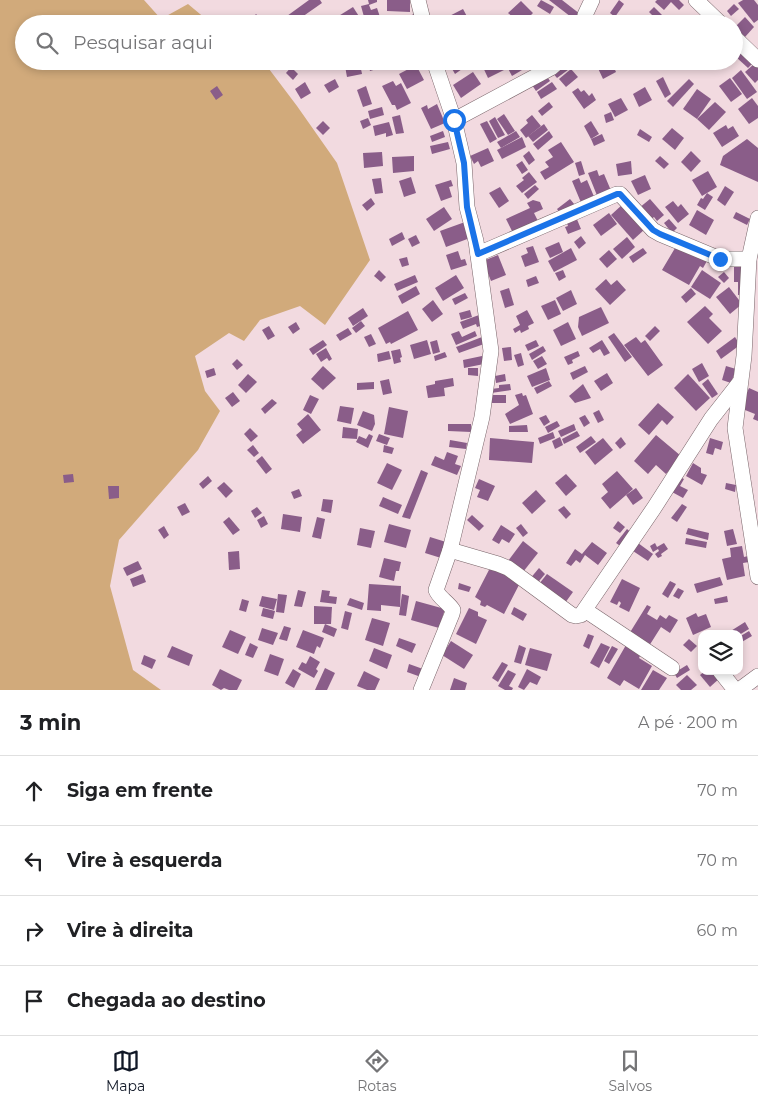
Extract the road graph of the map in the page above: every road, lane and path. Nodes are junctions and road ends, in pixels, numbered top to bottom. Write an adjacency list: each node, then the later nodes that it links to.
1 (418, 0): 4 (street)
2 (592, 0): 5 (street)
3 (696, 0): 6 (street)
4 (422, 15)
5 (585, 15)
6 (712, 15)
7 (743, 46): 8 (street)
8 (758, 60)
9 (437, 70): 11 (street)
10 (547, 70): 11 (street)
11 (454, 120): 13 (street)
12 (758, 218): 14 (street)
13 (478, 254): 14 (street); 16 (street)
14 (749, 259): 15 (street)
15 (740, 382): 17 (street); 18 (street)
16 (450, 550): 18 (street); 22 (street)
17 (758, 577)
18 (585, 610): 19 (street)
19 (672, 668)
20 (723, 675): 23 (street)
21 (758, 676): 24 (street)
22 (420, 690)
23 (735, 690)
24 (739, 690)

